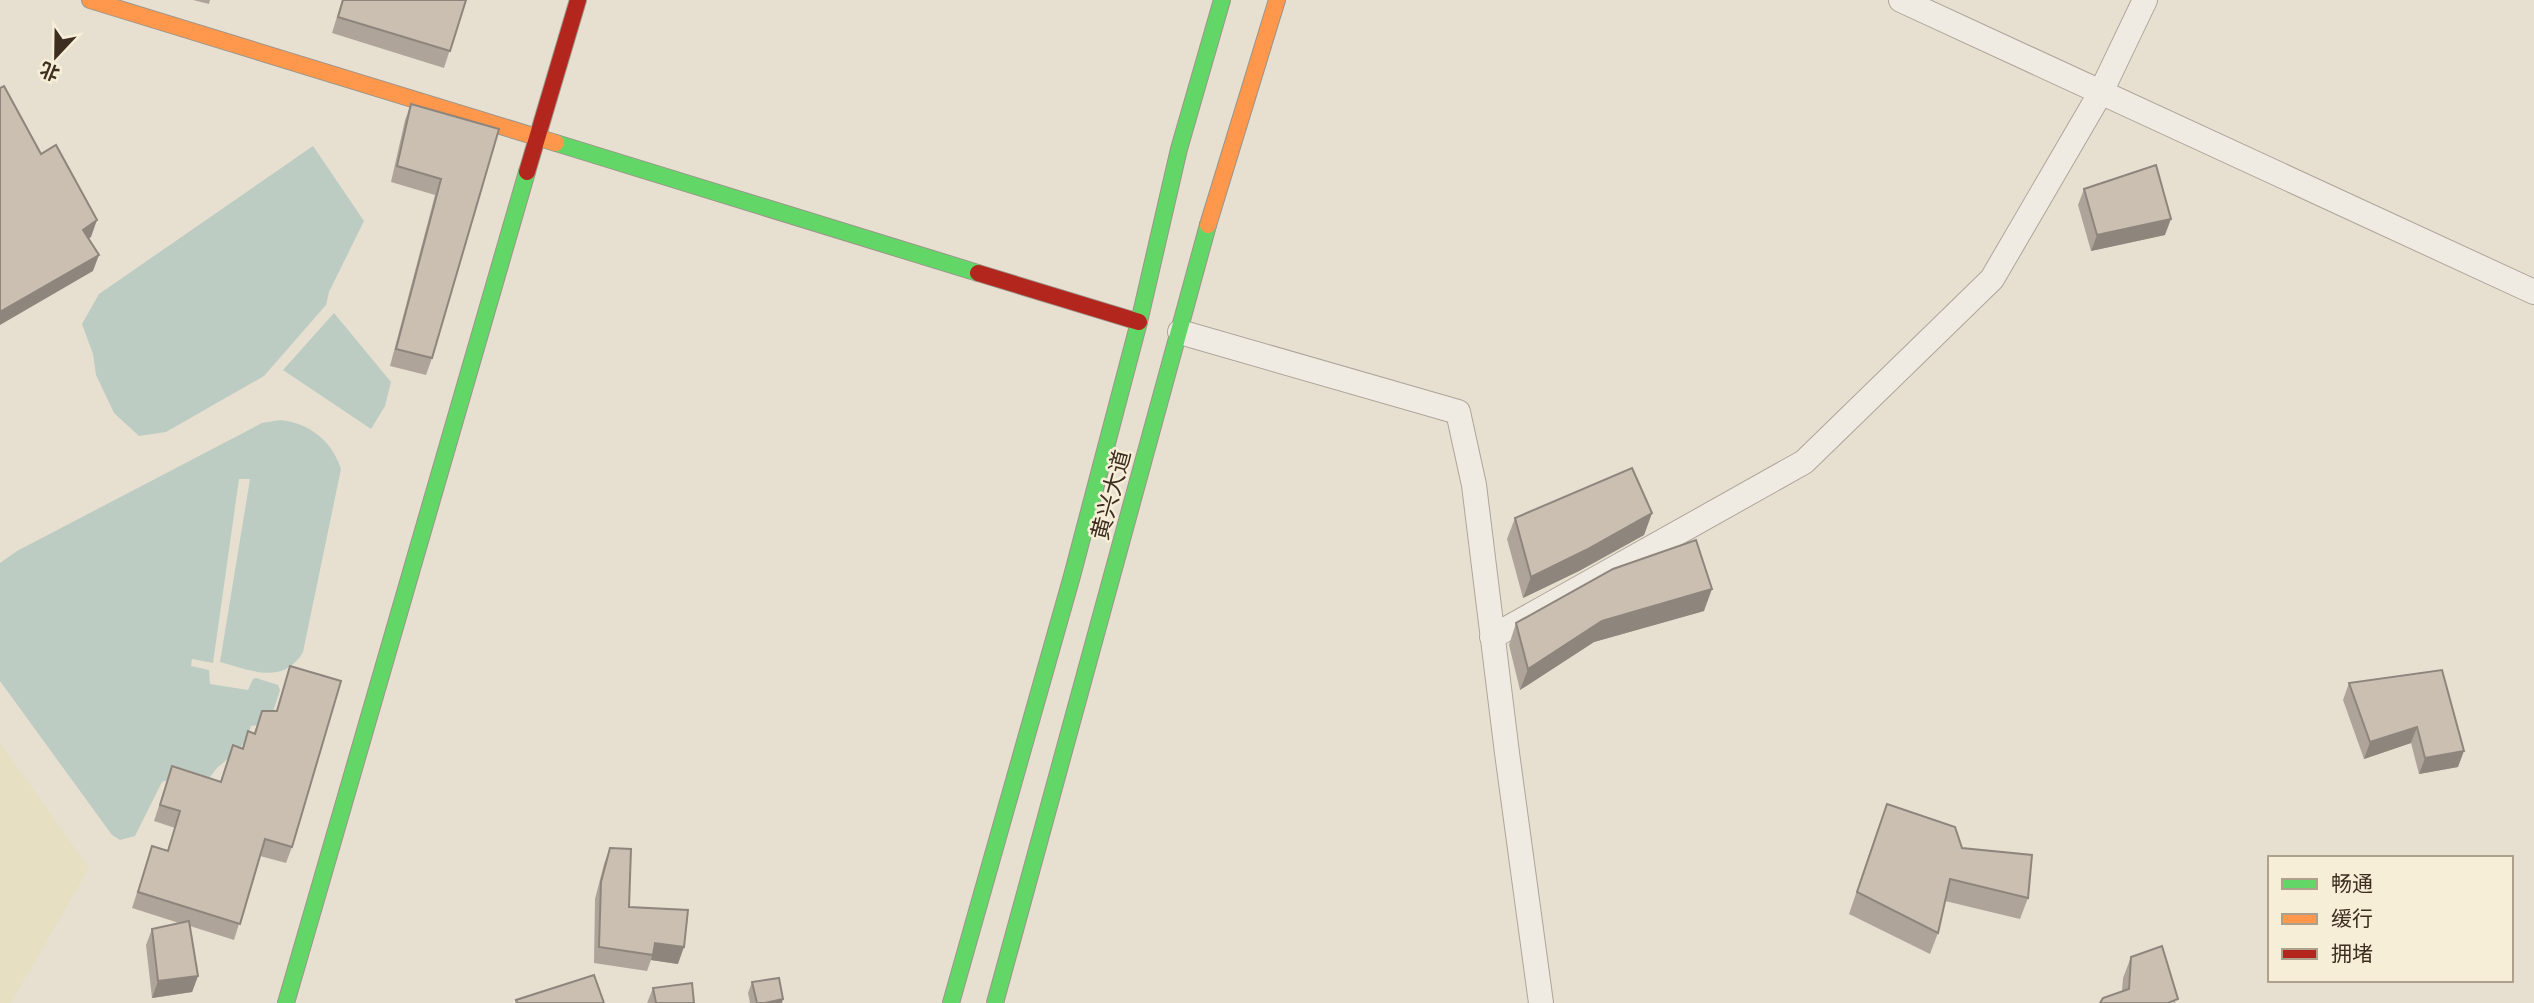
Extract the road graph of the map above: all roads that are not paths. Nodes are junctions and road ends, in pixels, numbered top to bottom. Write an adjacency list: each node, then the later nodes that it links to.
1 (90, 0): 8 (main road)
2 (578, 0): 8 (main road)
3 (1222, 0): 10 (main road, 黄兴大道)
4 (1277, 0): 11 (main road, 黄兴大道)
5 (1901, 0): 7 (street)
6 (2145, 0): 7 (street)
7 (2101, 92): 9 (street); 12 (street)
8 (537, 136): 10 (main road); 13 (main road)
9 (2534, 292)
10 (1139, 322): 14 (main road, 黄兴大道)
11 (1180, 332): 12 (street); 15 (main road, 黄兴大道)
12 (1492, 637): 16 (street)
13 (286, 1003)
14 (951, 1003)
15 (995, 1003)
16 (1541, 1003)

